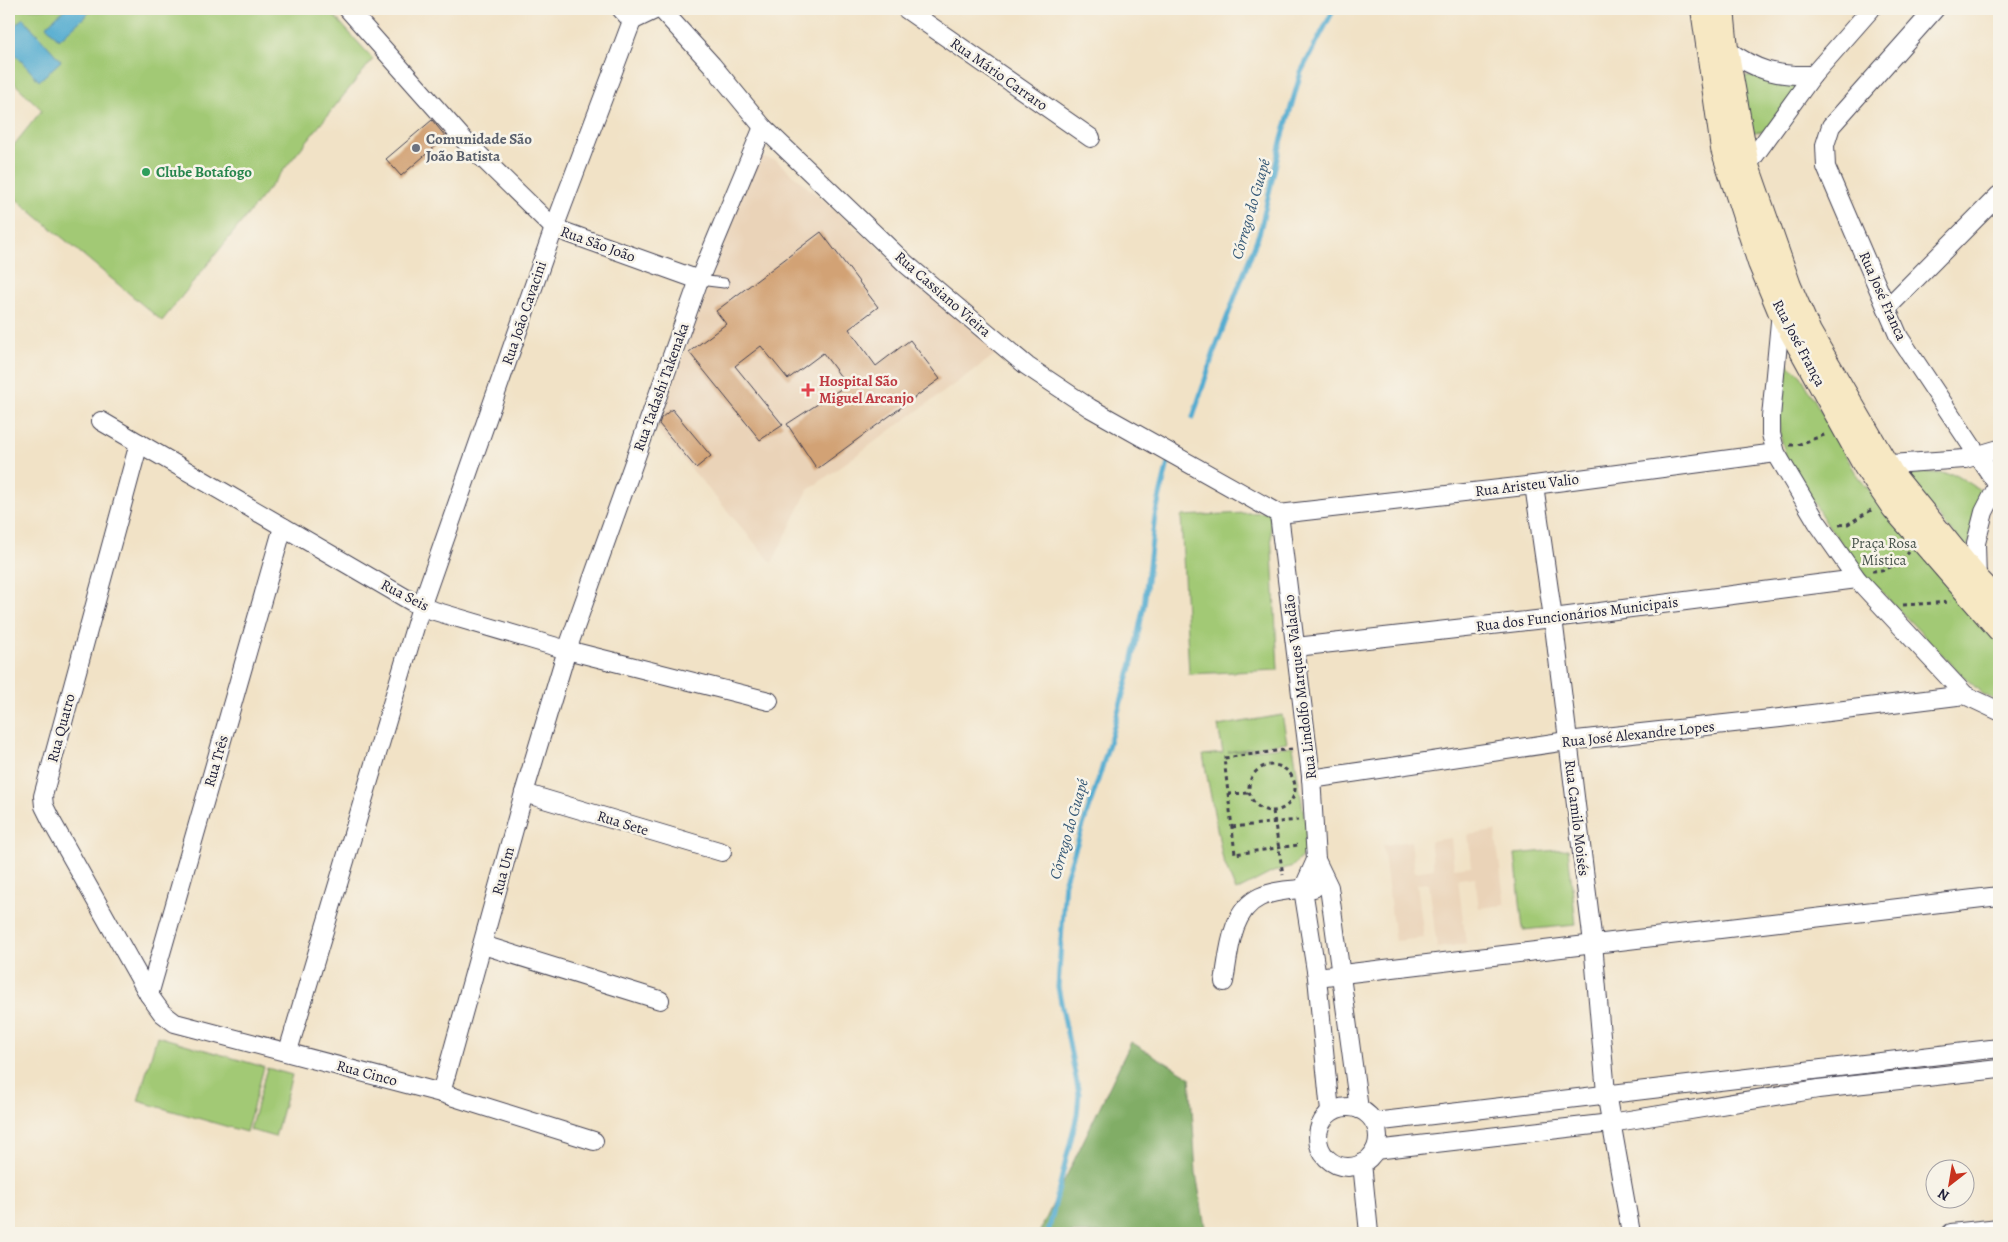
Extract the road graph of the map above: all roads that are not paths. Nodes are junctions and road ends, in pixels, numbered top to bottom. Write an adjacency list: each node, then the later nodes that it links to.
1 (348, 9): 15 (street, Rua São João)
2 (659, 9): 8 (street, Rua Cassiano Vieira); 11 (street, Rua Cassiano Vieira)
3 (906, 9): 12 (street, Rua Mário Carraro)
4 (1703, 9): 9 (main road, Rua José França)
5 (1722, 9): 9 (main road, Rua José França)
6 (1871, 9): 10 (street)
7 (1935, 9): 19 (street, Rua José Franca)
8 (627, 15): 15 (street, Rua João Cavacini)
9 (1717, 50): 10 (street); 13 (main road, Rua José França)
10 (1813, 75): 13 (street)
11 (763, 127): 16 (street, Rua Tadashi Takenaka); 28 (street, Rua Cassiano Vieira)
12 (1091, 138)
13 (1738, 168): 18 (main road, Rua José França)
14 (1999, 195): 19 (street)
15 (554, 228): 16 (street, Rua São João); 33 (street, Rua João Cavacini)
16 (699, 280): 17 (lane); 37 (street, Rua Tadashi Takenaka)
17 (724, 284)
18 (1788, 308): 22 (street); 25 (main road, Rua José França); 25 (main road, Rua José França)
19 (1887, 308): 24 (street, Rua José Franca)
20 (101, 421): 21 (street, Rua Seis)
21 (139, 443): 29 (street, Rua Seis); 54 (street, Rua Quatro)
22 (1775, 449): 26 (street, Rua Aristeu Valio); 30 (street)
23 (1999, 449): 24 (street)
24 (1978, 456): 25 (street); 27 (street, Rua José Franca)
25 (1875, 465): 31 (main road, Rua José França); 31 (main road, Rua José França)
26 (1534, 485): 28 (street, Rua Aristeu Valio); 34 (street, Rua Camilo Moisés)
27 (1999, 485): 31 (street)
28 (1278, 514): 36 (street, Rua Lindolfo Marques Valadão)
29 (283, 527): 33 (street, Rua Seis); 54 (street, Rua Três)
30 (1853, 573): 34 (street, Rua dos Funcionários Municipais); 38 (street)
31 (1972, 586): 32 (main road, Rua José França); 35 (main road, Rua José França)
32 (1999, 602)
33 (421, 606): 37 (street, Rua Seis); 57 (street, Rua João Cavacini)
34 (1553, 618): 36 (street, Rua dos Funcionários Municipais); 41 (street, Rua Camilo Moisés)
35 (1999, 629)
36 (1296, 647): 42 (street, Rua Lindolfo Marques Valadão)
37 (567, 650): 39 (street, Rua Seis); 43 (street, Rua Um)
38 (1965, 695): 40 (street); 41 (street, Rua José Alexandre Lopes)
39 (769, 701)
40 (1999, 711)
41 (1567, 741): 42 (street, Rua José Alexandre Lopes); 49 (street, Rua Camilo Moisés)
42 (1311, 779): 45 (street, Rua Lindolfo Marques Valadão)
43 (524, 793): 44 (street, Rua Sete); 50 (street, Rua Um)
44 (722, 852)
45 (1316, 860): 46 (street, Rua Lindolfo Marques Valadão); 47 (street, Rua Lindolfo Marques Valadão)
46 (1329, 886): 47 (street); 51 (street, Rua Lindolfo Marques Valadão)
47 (1295, 890): 52 (street); 53 (street)
48 (1999, 896): 49 (street)
49 (1593, 943): 51 (street); 60 (street, Rua Camilo Moisés)
50 (483, 945): 55 (street); 59 (street, Rua Um)
51 (1342, 973): 52 (street); 61 (street, Rua Lindolfo Marques Valadão)
52 (1317, 977): 62 (street)
53 (1224, 982)
54 (149, 995): 57 (street, Rua Cinco)
55 (660, 1000)
56 (1999, 1048): 60 (street)
57 (288, 1051): 59 (street, Rua Cinco)
58 (1999, 1069): 64 (street)
59 (442, 1093): 65 (street, Rua Cinco)
60 (1606, 1093): 63 (street); 64 (street, Rua Camilo Moisés)
61 (1359, 1109): 62 (street); 63 (street)
62 (1330, 1112): 67 (street)
63 (1374, 1122): 66 (street)
64 (1611, 1123): 66 (street); 70 (street, Rua Camilo Moisés)
65 (594, 1141)
66 (1375, 1150): 67 (street)
67 (1362, 1163): 69 (street)
68 (1999, 1228): 71 (street)
69 (1368, 1233)
70 (1631, 1233)
71 (1951, 1233)

